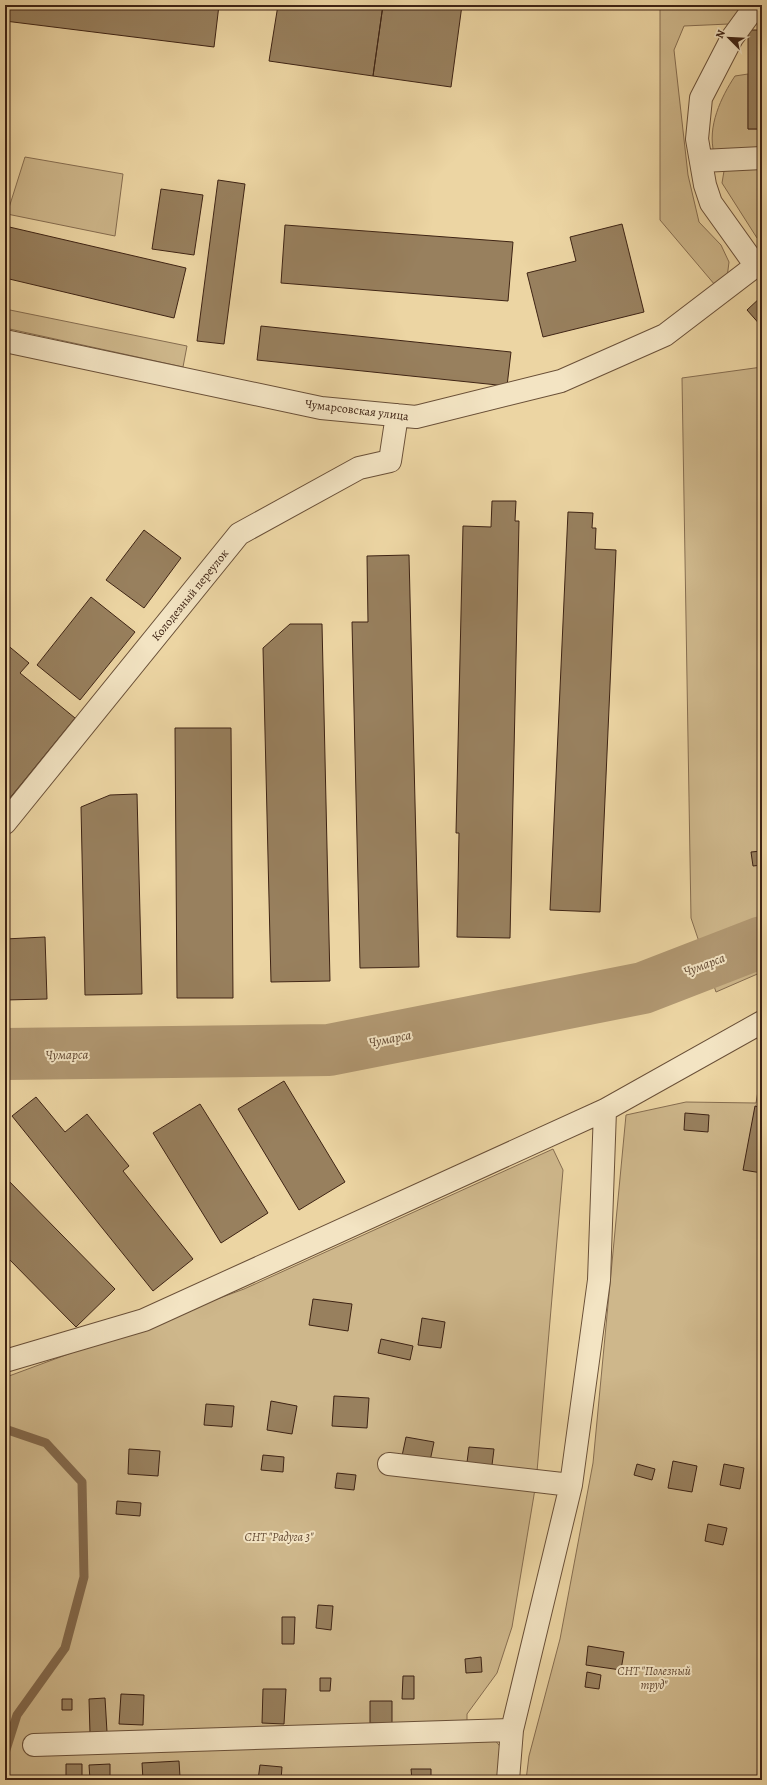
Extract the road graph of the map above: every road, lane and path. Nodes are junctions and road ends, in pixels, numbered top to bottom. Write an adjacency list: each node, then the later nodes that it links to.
1 (756, 5): 3 (street)
2 (762, 158): 3 (street)
3 (702, 161): 4 (street)
4 (759, 264): 6 (street, Чумарсовская улица)
5 (5, 341): 6 (street, Чумарсовская улица)
6 (397, 415): 7 (street, Колодезный переулок)
7 (5, 823)
8 (762, 1022): 9 (street)
9 (605, 1110): 10 (street); 12 (street)
10 (5, 1361)
11 (389, 1464): 12 (street)
12 (571, 1485): 13 (street)
13 (512, 1730): 14 (street); 15 (street)
14 (34, 1745)
15 (508, 1780)

